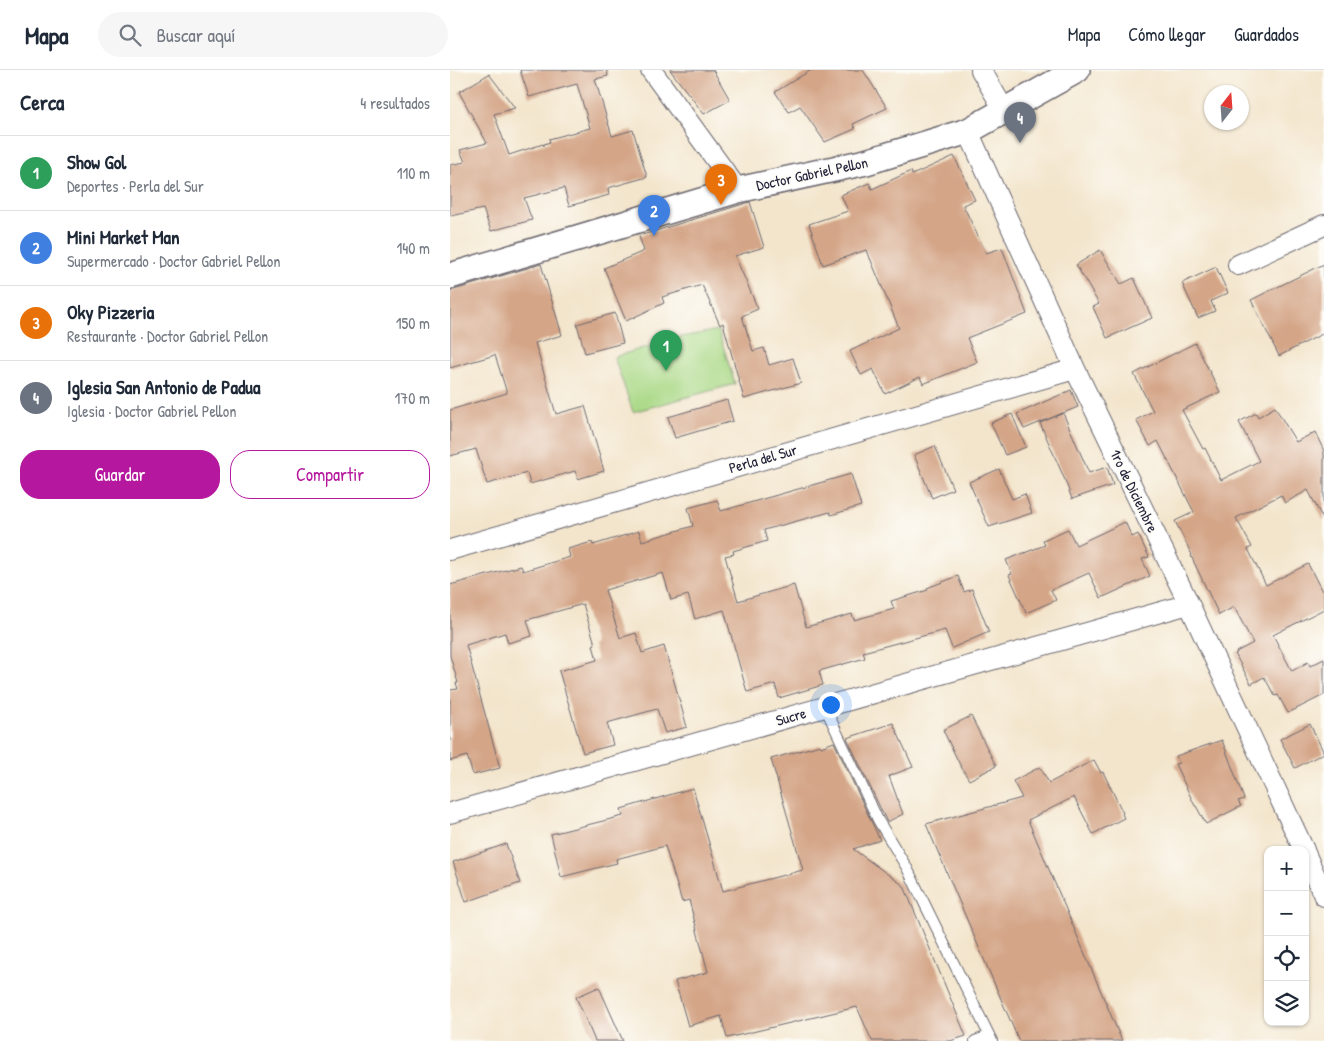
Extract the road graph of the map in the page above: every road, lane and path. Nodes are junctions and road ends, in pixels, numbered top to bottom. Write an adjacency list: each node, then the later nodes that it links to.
1 (651, 70): 6 (street)
2 (981, 70): 4 (street)
3 (1077, 70): 4 (street, Doctor Gabriel Pellon)
4 (1004, 110): 5 (street, Doctor Gabriel Pellon)
5 (968, 130): 6 (street, Doctor Gabriel Pellon); 10 (street, 1ro de Diciembre)
6 (738, 190): 9 (street, Doctor Gabriel Pellon)
7 (1324, 225): 8 (street)
8 (1238, 265)
9 (450, 276)
10 (1075, 369): 11 (street, Perla del Sur); 12 (street, 1ro de Diciembre)
11 (450, 550)
12 (1189, 604): 13 (street, Sucre); 15 (street, 1ro de Diciembre)
13 (826, 707): 14 (street, Sucre); 18 (lane)
14 (450, 814)
15 (1302, 846)
16 (1309, 862): 17 (street, 1ro de Diciembre)
17 (1324, 896)
18 (990, 1038): 19 (lane)
19 (975, 1041)

